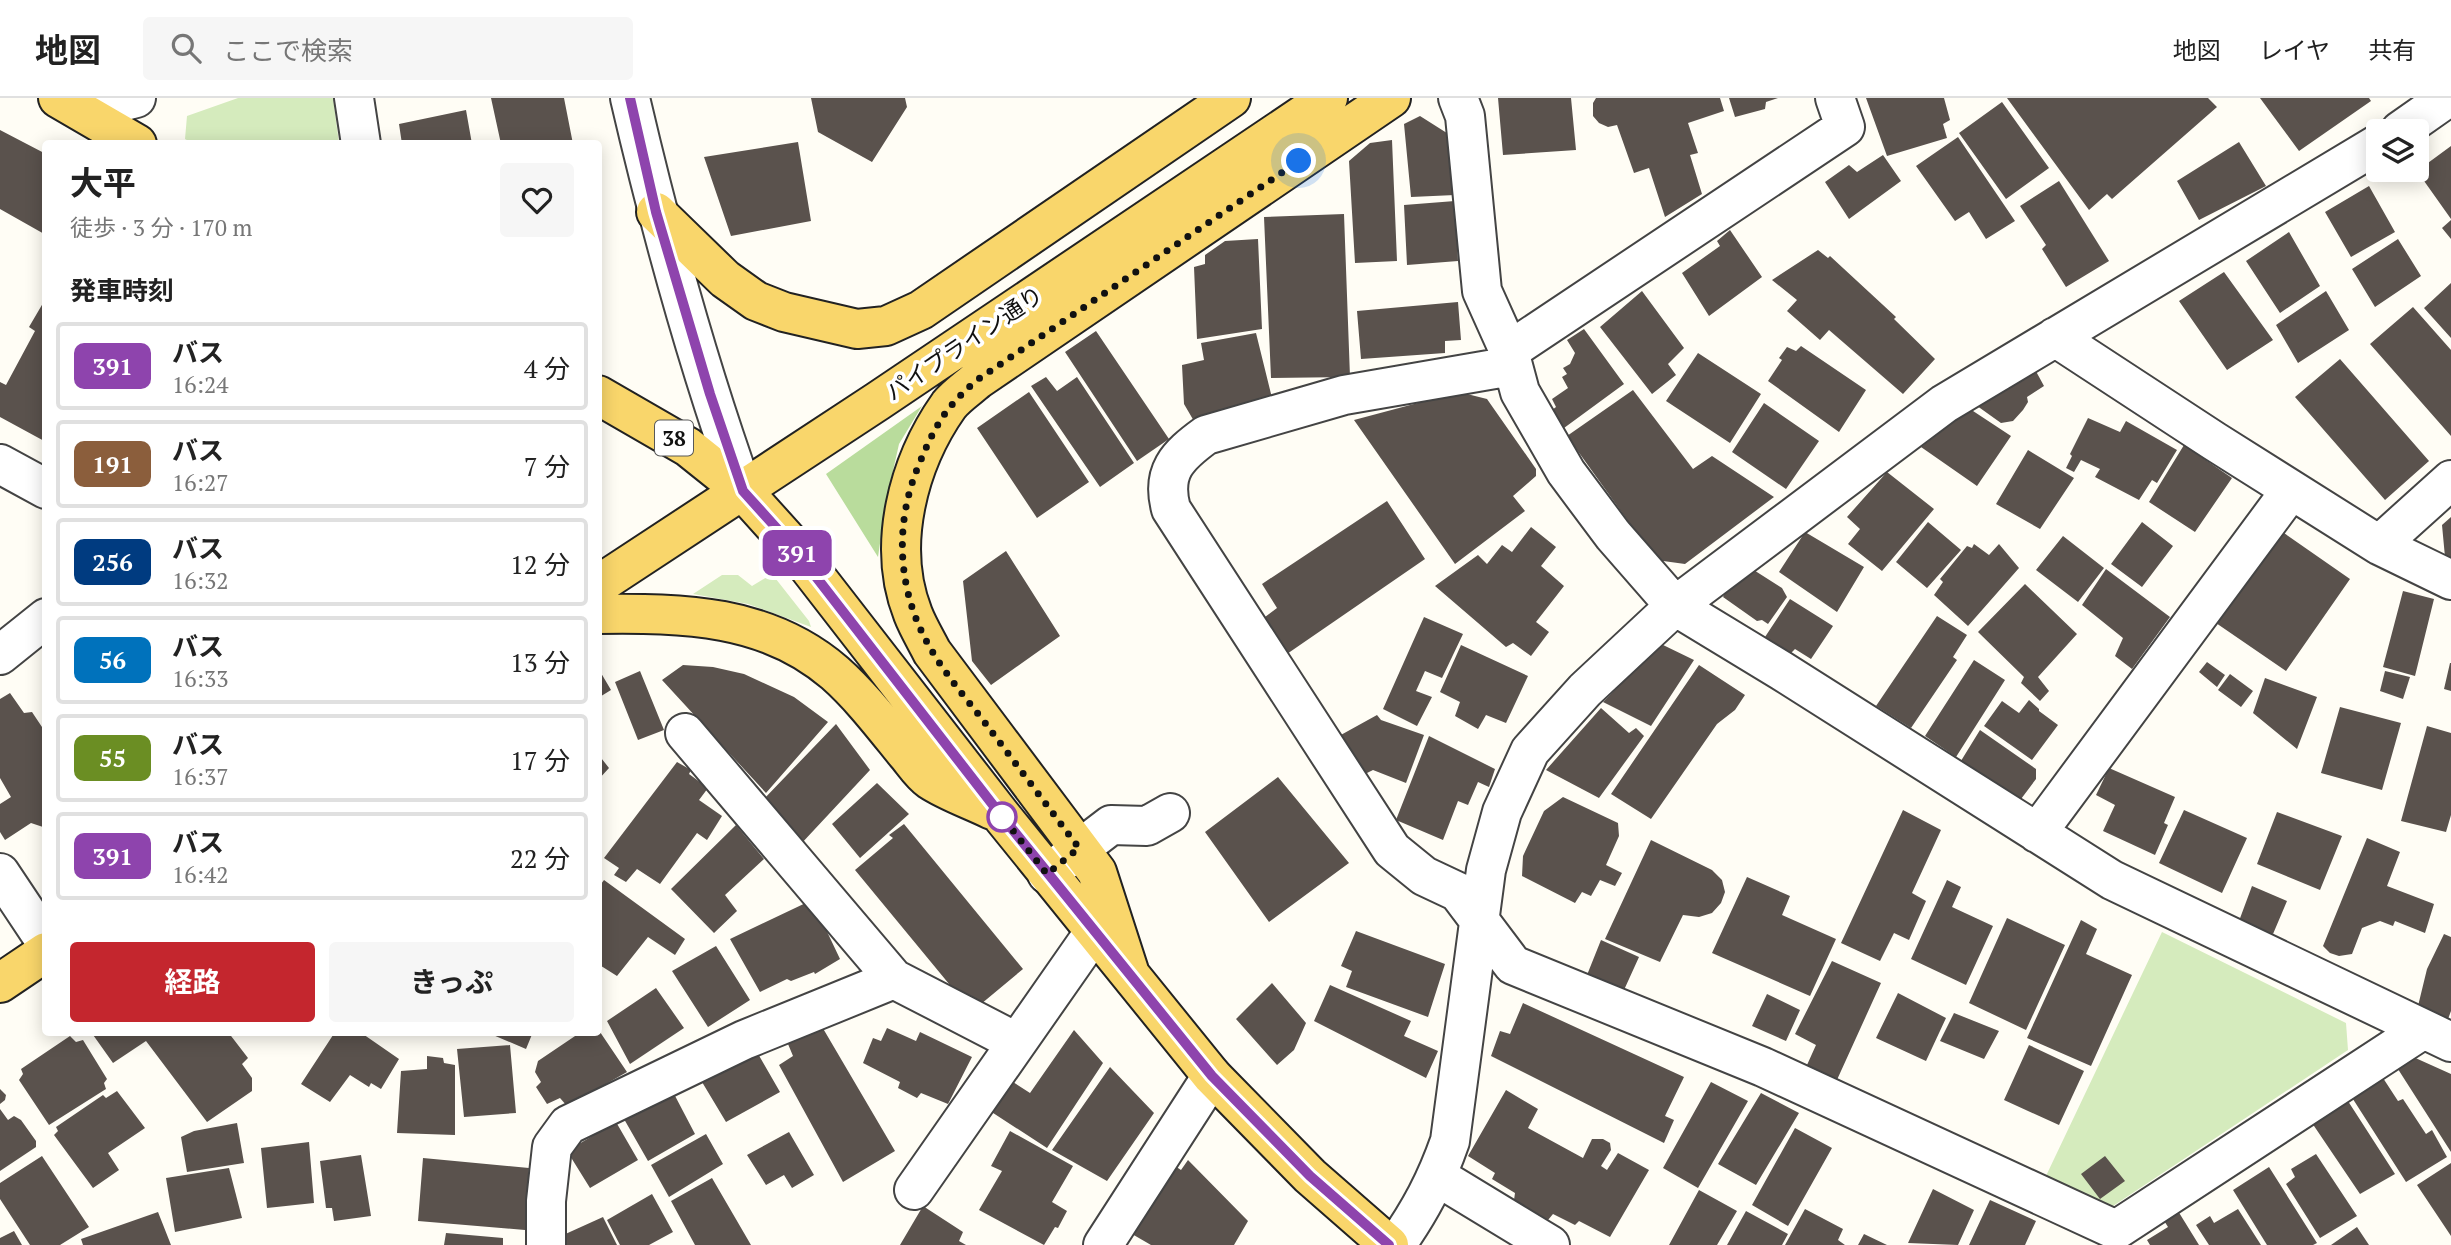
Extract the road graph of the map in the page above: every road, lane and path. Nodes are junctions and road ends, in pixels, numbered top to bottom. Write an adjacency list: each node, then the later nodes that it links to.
1 (136, 98): 10 (street)
2 (354, 98): 13 (street)
3 (630, 98): 15 (street)
4 (1231, 98): 15 (main road)
5 (1328, 98): 23 (main road, パイプライン通り)
6 (1391, 98): 35 (main road)
7 (1458, 98): 17 (street)
8 (1835, 98): 17 (street)
9 (2447, 98): 11 (street)
10 (65, 102): 12 (main road)
11 (2405, 117)
12 (130, 140)
13 (360, 140)
14 (2366, 151): 16 (street)
15 (656, 212): 23 (street)
16 (2055, 337): 22 (street); 27 (street)
17 (1510, 358): 27 (street); 38 (street)
18 (602, 397): 23 (main road, 38)
19 (0, 464): 21 (street)
20 (2451, 480): 24 (street)
21 (42, 487)
22 (2291, 490): 24 (street); 34 (street)
23 (743, 491): 26 (main road, パイプライン通り); 33 (main road, 38)
24 (2379, 545): 25 (street)
25 (2451, 580)
26 (602, 582)
27 (1675, 606): 34 (street); 38 (street)
28 (602, 614): 33 (main road)
29 (42, 621): 30 (street)
30 (0, 655)
31 (685, 733): 43 (street)
32 (1170, 813): 35 (street)
33 (1000, 814): 37 (main road, 38)
34 (2037, 833): 45 (street)
35 (1079, 848): 37 (street); 42 (main road)
36 (0, 873): 40 (street)
37 (1047, 874): 39 (main road, 38)
38 (1479, 921): 48 (street); 50 (street)
39 (1095, 931): 42 (main road, 38); 46 (street)
40 (42, 936)
41 (42, 955): 44 (main road)
42 (1129, 971): 47 (main road, 38)
43 (894, 979): 46 (street); 51 (street)
44 (0, 983)
45 (2436, 1036): 50 (street)
46 (1016, 1042): 49 (street)
47 (1212, 1076): 52 (street); 53 (main road, 38)
48 (1438, 1177): 54 (street); 55 (street)
49 (914, 1190)
50 (2104, 1238)
51 (546, 1245)
52 (1104, 1245)
53 (1389, 1245)
54 (1396, 1245)
55 (1550, 1245)

